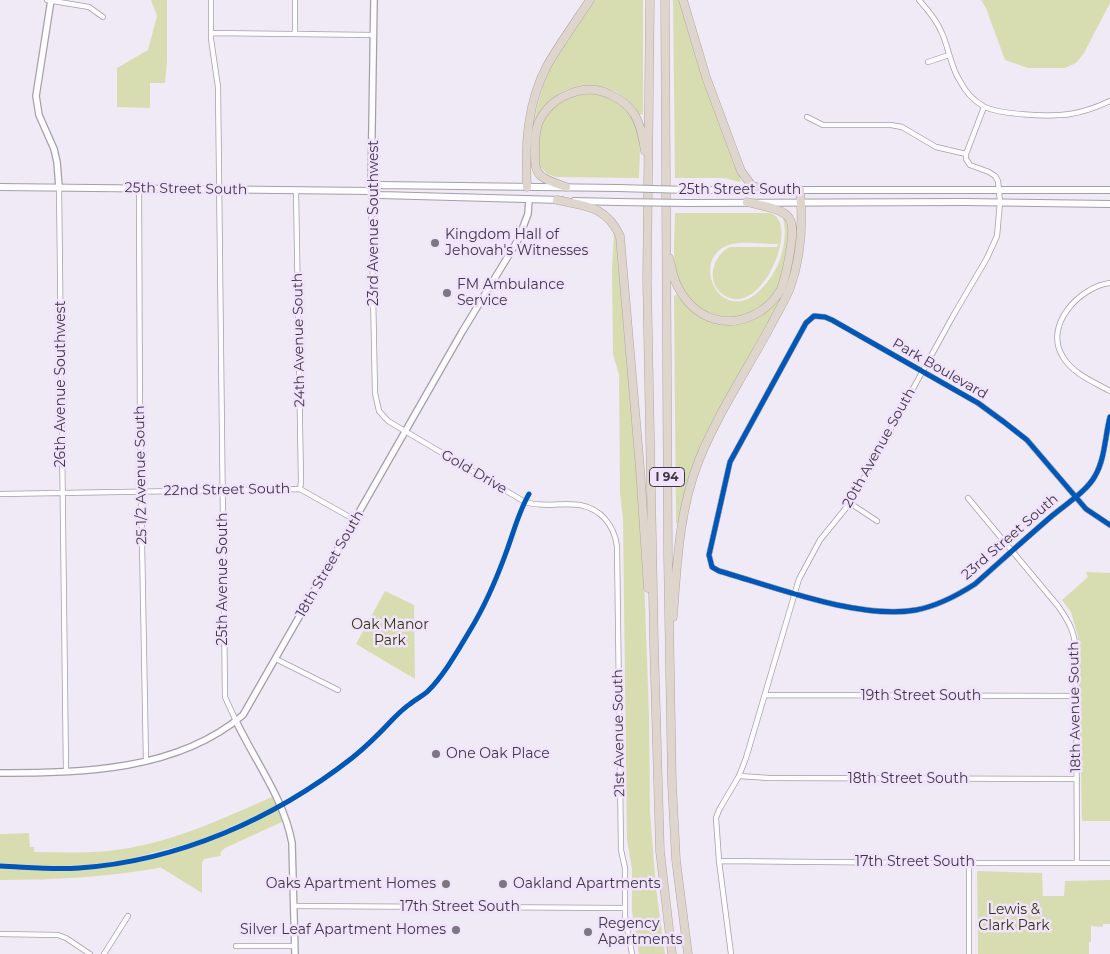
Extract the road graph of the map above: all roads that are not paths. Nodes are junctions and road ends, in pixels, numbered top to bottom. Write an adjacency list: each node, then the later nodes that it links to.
1 (49, 0): 10 (street); 22 (street, 26th Avenue Southwest)
2 (211, 0): 11 (street, 25th Avenue South)
3 (295, 0): 12 (street)
4 (374, 0): 13 (street, 23rd Avenue Southwest)
5 (590, 0): 23 (highway)
6 (650, 0): 20 (highway, I 94)
7 (665, 0): 39 (highway, I 94)
8 (682, 0): 28 (highway)
9 (919, 0): 14 (street)
10 (103, 17)
11 (211, 33): 12 (street); 26 (street, 25th Avenue South)
12 (295, 33): 13 (street)
13 (374, 35): 32 (street, 23rd Avenue Southwest)
14 (949, 55): 15 (street); 17 (street)
15 (928, 62)
16 (1110, 100): 17 (street)
17 (984, 106): 19 (street)
18 (807, 117): 19 (street)
19 (966, 154): 27 (street)
20 (648, 172): 24 (highway); 60 (highway, I 94)
21 (0, 187): 22 (main road, 25th Street South)
22 (59, 187): 25 (main road, 25th Street South); 48 (street, 26th Avenue Southwest)
23 (527, 187): 24 (main road, 25th Street South); 32 (main road, 25th Street South); 33 (main road, 18th Street South)
24 (566, 187): 28 (main road, 25th Street South, bridge)
25 (139, 188): 26 (main road, 25th Street South); 47 (street, 25 1/2 Avenue South)
26 (219, 189): 31 (main road, 25th Street South); 46 (street, 25th Avenue South)
27 (1000, 189): 29 (main road, 25th Street South); 30 (main road, 25th Street South); 37 (street, 20th Avenue South)
28 (769, 190): 29 (main road, 25th Street South)
29 (800, 190): 36 (highway)
30 (1110, 190)
31 (296, 191): 32 (main road, 25th Street South); 45 (street, 24th Avenue South)
32 (371, 191): 33 (main road, 25th Street South); 44 (street, 23rd Avenue Southwest)
33 (529, 199): 34 (main road, 25th Street South); 44 (street, 18th Street South)
34 (557, 200): 35 (main road, 25th Street South, bridge); 60 (highway)
35 (747, 202): 36 (main road, 25th Street South); 39 (highway)
36 (801, 202): 37 (main road, 25th Street South); 62 (highway)
37 (1000, 202): 38 (main road, 25th Street South); 41 (street, 20th Avenue South)
38 (1110, 204)
39 (666, 249): 62 (highway, I 94)
40 (1110, 284): 42 (street)
41 (923, 371): 50 (street, Park Boulevard); 52 (street, 20th Avenue South); 56 (street, Park Boulevard)
42 (1110, 391)
43 (1110, 417): 50 (street, 23rd Street South)
44 (405, 432): 53 (street, Gold Drive); 54 (street, 18th Street South)
45 (300, 489): 46 (street, 22nd Street South); 54 (street, 22nd Street South)
46 (223, 490): 47 (street, 22nd Street South); 66 (street, 25th Avenue South)
47 (141, 492): 48 (street, 22nd Street South); 67 (street, 25 1/2 Avenue South)
48 (63, 493): 49 (street, 22nd Street South); 68 (street, 26th Avenue Southwest)
49 (0, 494)
50 (1075, 496): 57 (street, Park Boulevard); 58 (street, 23rd Street South)
51 (968, 498): 58 (street, 18th Avenue South)
52 (850, 503): 55 (street); 59 (street, 20th Avenue South)
53 (603, 516): 77 (street, 21st Avenue South)
54 (355, 520): 61 (street, 18th Street South)
55 (877, 520)
56 (715, 524): 59 (street, 23rd Street South)
57 (1110, 525)
58 (1012, 551): 59 (street, 23rd Street South); 65 (street, 18th Avenue South)
59 (794, 593): 64 (street, 20th Avenue South)
60 (654, 644): 86 (highway, I 94)
61 (276, 659): 63 (street); 66 (street, 18th Street South)
62 (670, 666): 87 (highway, I 94)
63 (338, 690)
64 (766, 695): 65 (street, 19th Street South); 70 (street, 20th Avenue South)
65 (1076, 696): 71 (street, 18th Avenue South)
66 (236, 721): 67 (street, 18th Street South); 76 (street, 25th Avenue South)
67 (146, 761): 68 (street, 18th Street South)
68 (66, 772): 69 (street, 18th Street South)
69 (0, 773)
70 (739, 776): 71 (street, 18th Street South); 72 (street, 20th Avenue South)
71 (1077, 779): 74 (street, 18th Avenue South)
72 (719, 861): 73 (street, 17th Street South); 88 (street, 20th Avenue South)
73 (968, 862): 74 (street, 17th Street South); 89 (street)
74 (1077, 862): 75 (street, 17th Street South)
75 (1110, 863)
76 (294, 906): 77 (street, 17th Street South); 81 (street, 25th Avenue South)
77 (625, 908): 85 (street, 21st Avenue South)
78 (128, 916): 83 (street)
79 (0, 934): 82 (street)
80 (236, 946): 81 (street)
81 (294, 946): 84 (street, 25th Avenue South)
82 (90, 954)
83 (104, 954)
84 (295, 954)
85 (632, 954)
86 (672, 954)
87 (688, 954)
88 (731, 954)
89 (969, 954)

